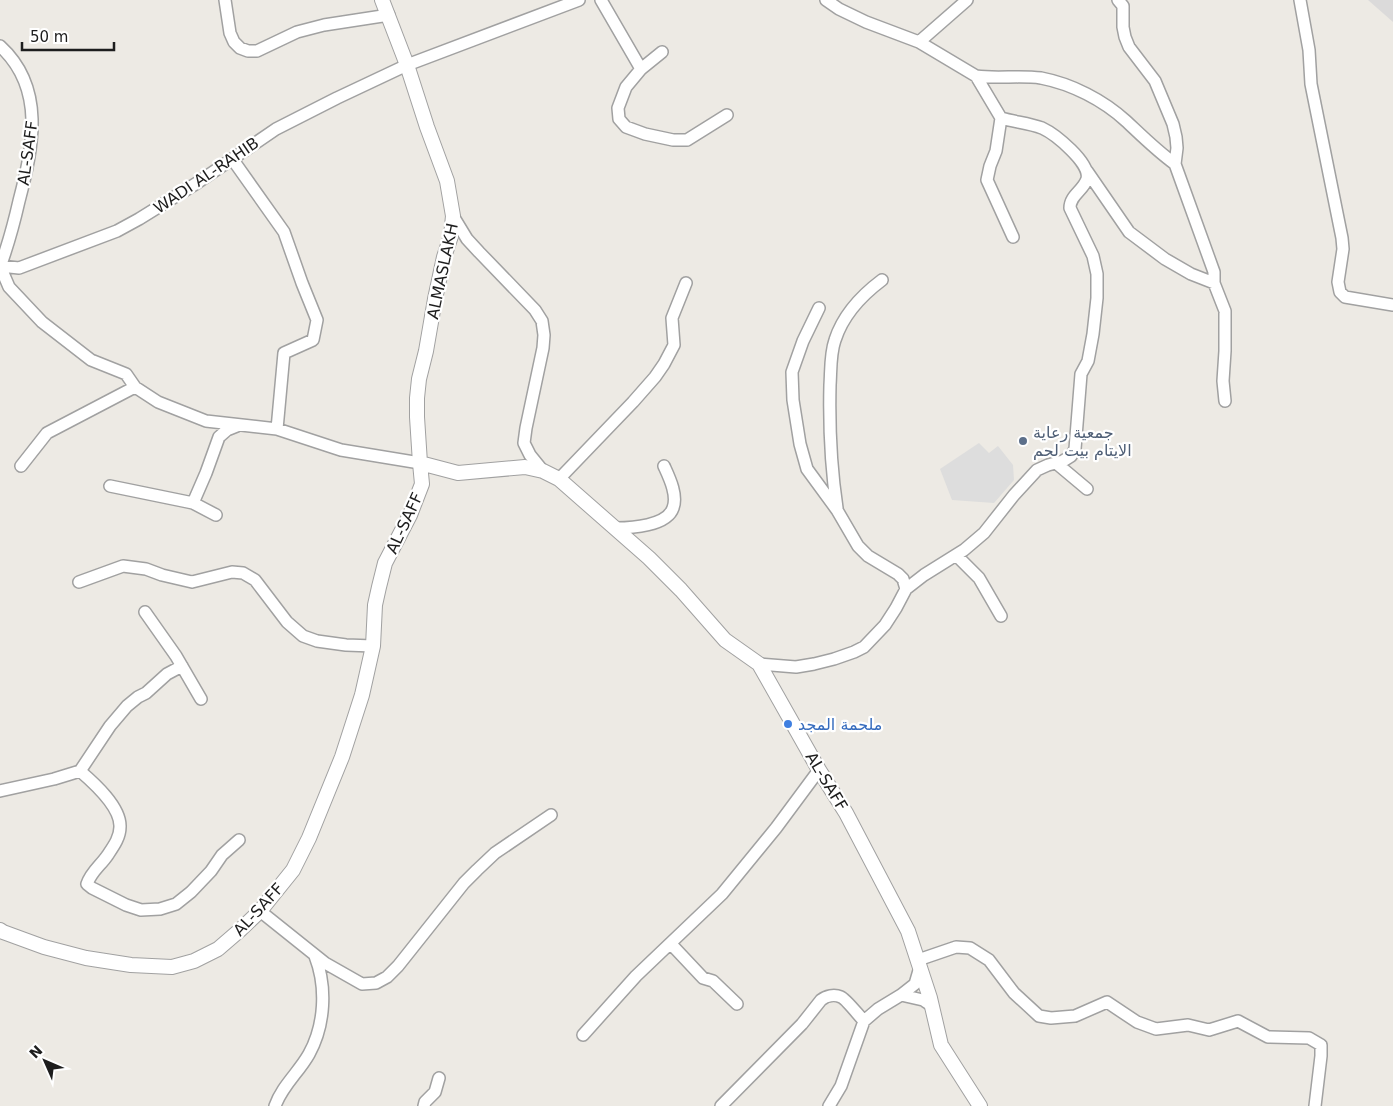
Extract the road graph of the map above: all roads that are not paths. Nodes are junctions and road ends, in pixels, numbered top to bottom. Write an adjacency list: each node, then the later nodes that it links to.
1 (225, 0): 9 (street)
2 (382, 0): 9 (street, ALMASLAKH)
3 (579, 0): 13 (street, WADI AL-RAHIB)
4 (601, 0): 14 (street)
5 (826, 0): 10 (street)
6 (967, 0): 10 (street)
7 (1118, 0): 19 (street)
8 (1300, 0): 27 (street)
9 (388, 15): 13 (street, ALMASLAKH)
10 (919, 42): 15 (street)
11 (0, 46): 23 (street, AL-SAFF)
12 (662, 52): 14 (street)
13 (407, 65): 18 (street, WADI AL-RAHIB); 21 (street, ALMASLAKH)
14 (641, 69): 16 (street)
15 (976, 76): 17 (street); 19 (street)
16 (727, 115)
17 (1001, 118): 20 (street); 22 (street)
18 (233, 160): 23 (street, WADI AL-RAHIB); 33 (street)
19 (1175, 164): 26 (street)
20 (1087, 171): 26 (street); 36 (street)
21 (453, 216): 35 (street, ALMASLAKH); 39 (street)
22 (1013, 237)
23 (0, 267): 29 (street)
24 (882, 280): 44 (street)
25 (686, 283): 40 (street)
26 (1214, 283): 30 (street)
27 (1393, 305)
28 (819, 308): 44 (street)
29 (135, 387): 31 (street); 37 (street)
30 (1225, 401)
31 (206, 421): 32 (street); 34 (street)
32 (240, 425): 33 (street); 34 (street)
33 (277, 429): 35 (street)
34 (219, 437): 43 (street)
35 (420, 463): 39 (street, AL-SAFF); 52 (street, AL-SAFF)
36 (1056, 463): 42 (street); 47 (street)
37 (21, 466)
38 (664, 466): 46 (street)
39 (543, 471): 40 (street, AL-SAFF)
40 (559, 479): 46 (street, AL-SAFF)
41 (110, 486): 43 (street)
42 (1086, 489)
43 (193, 503): 45 (street)
44 (837, 510): 49 (street)
45 (216, 515)
46 (616, 528): 53 (street, AL-SAFF)
47 (956, 555): 49 (street); 51 (street)
48 (78, 582): 52 (street)
49 (906, 589): 53 (street)
50 (145, 612): 54 (street)
51 (1001, 616)
52 (372, 646): 61 (street, AL-SAFF)
53 (759, 664): 56 (street, AL-SAFF)
54 (182, 666): 55 (street); 57 (street)
55 (200, 699)
56 (819, 770): 63 (street); 65 (street, AL-SAFF)
57 (80, 771): 58 (street); 60 (street)
58 (0, 791)
59 (550, 815): 64 (street)
60 (239, 840)
61 (260, 911): 62 (street, AL-SAFF); 64 (street)
62 (0, 930)
63 (671, 944): 67 (street); 70 (street)
64 (315, 955): 72 (street)
65 (919, 963): 66 (street); 68 (street, AL-SAFF); 77 (street)
66 (901, 995): 68 (street); 69 (street)
67 (737, 1004)
68 (932, 1006): 76 (street, AL-SAFF)
69 (864, 1021): 74 (street); 75 (street)
70 (583, 1035)
71 (439, 1078): 73 (street)
72 (275, 1106)
73 (424, 1106)
74 (721, 1106)
75 (829, 1106)
76 (980, 1106)
77 (1316, 1106)

